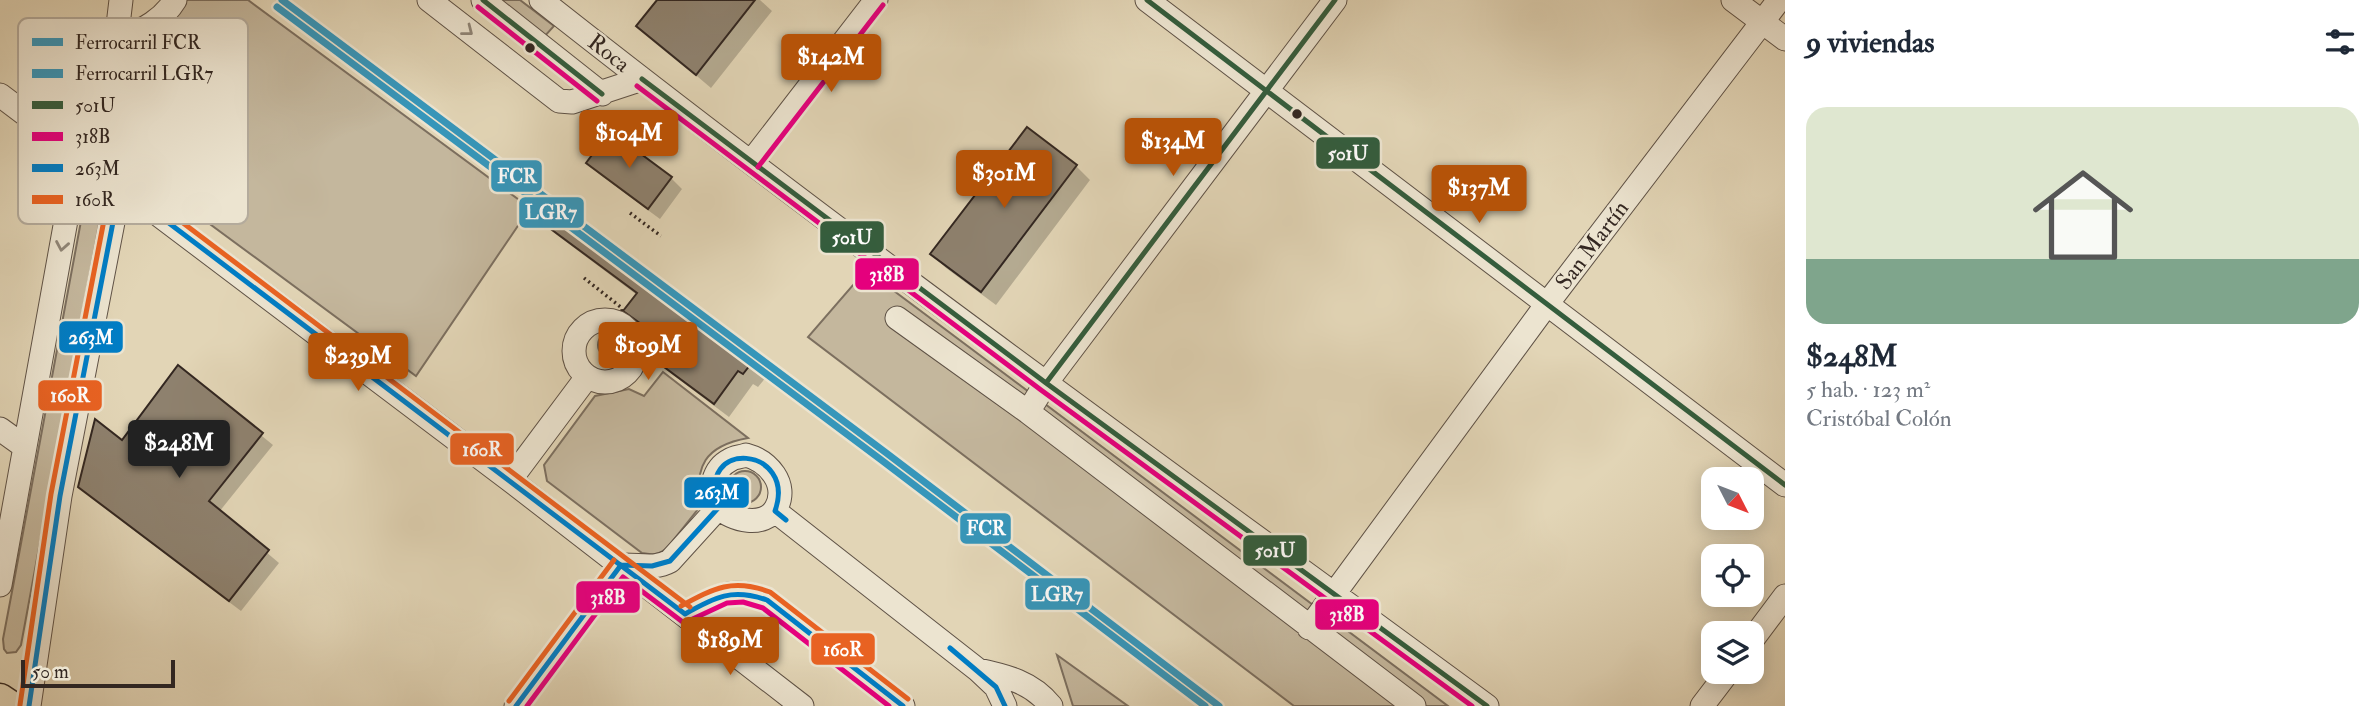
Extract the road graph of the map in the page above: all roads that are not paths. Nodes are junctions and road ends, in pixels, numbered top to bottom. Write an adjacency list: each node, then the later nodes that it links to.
1 (121, 0): 11 (street)
2 (175, 0): 12 (street)
3 (429, 0): 17 (street, one-way to 17)
4 (483, 0): 17 (street)
5 (541, 0): 15 (street, Roca)
6 (876, 0): 20 (street)
7 (1147, 0): 16 (street)
8 (1335, 0): 16 (street)
9 (1733, 0): 13 (street)
10 (1779, 0): 13 (street, San Martín)
11 (119, 18)
12 (161, 18)
13 (1762, 22): 14 (street); 24 (street, San Martín)
14 (1785, 39)
15 (642, 79): 17 (street); 20 (street, Roca)
16 (1267, 90): 24 (street); 27 (street)
17 (602, 94)
18 (0, 95): 19 (street)
19 (18, 109)
20 (751, 162): 27 (street, Roca)
21 (72, 224): 30 (street, one-way to 30)
22 (113, 224): 46 (street)
23 (170, 224): 31 (street)
24 (1547, 304): 32 (street); 37 (street, San Martín)
25 (897, 318): 28 (street)
26 (587, 377): 26 (street); 31 (street)
27 (1046, 383): 28 (street); 37 (street, Roca)
28 (1028, 412): 41 (street)
29 (0, 429): 30 (street)
30 (25, 447): 36 (street)
31 (510, 480): 35 (street)
32 (1785, 485)
33 (719, 507): 34 (street); 34 (street); 35 (street)
34 (775, 511): 42 (street)
35 (621, 565): 39 (street); 47 (street)
36 (0, 585)
37 (1335, 595): 41 (street, San Martín); 53 (street, Roca)
38 (1785, 596): 40 (street)
39 (685, 614): 48 (street); 49 (street)
40 (1764, 624)
41 (1309, 628): 52 (street)
42 (978, 670): 50 (street); 51 (street)
43 (1719, 684): 54 (street)
44 (0, 698): 45 (main road)
45 (12, 706)
46 (29, 706)
47 (516, 706)
48 (802, 706)
49 (902, 706)
50 (1006, 706)
51 (1051, 706)
52 (1414, 706)
53 (1487, 706)
54 (1703, 706)

